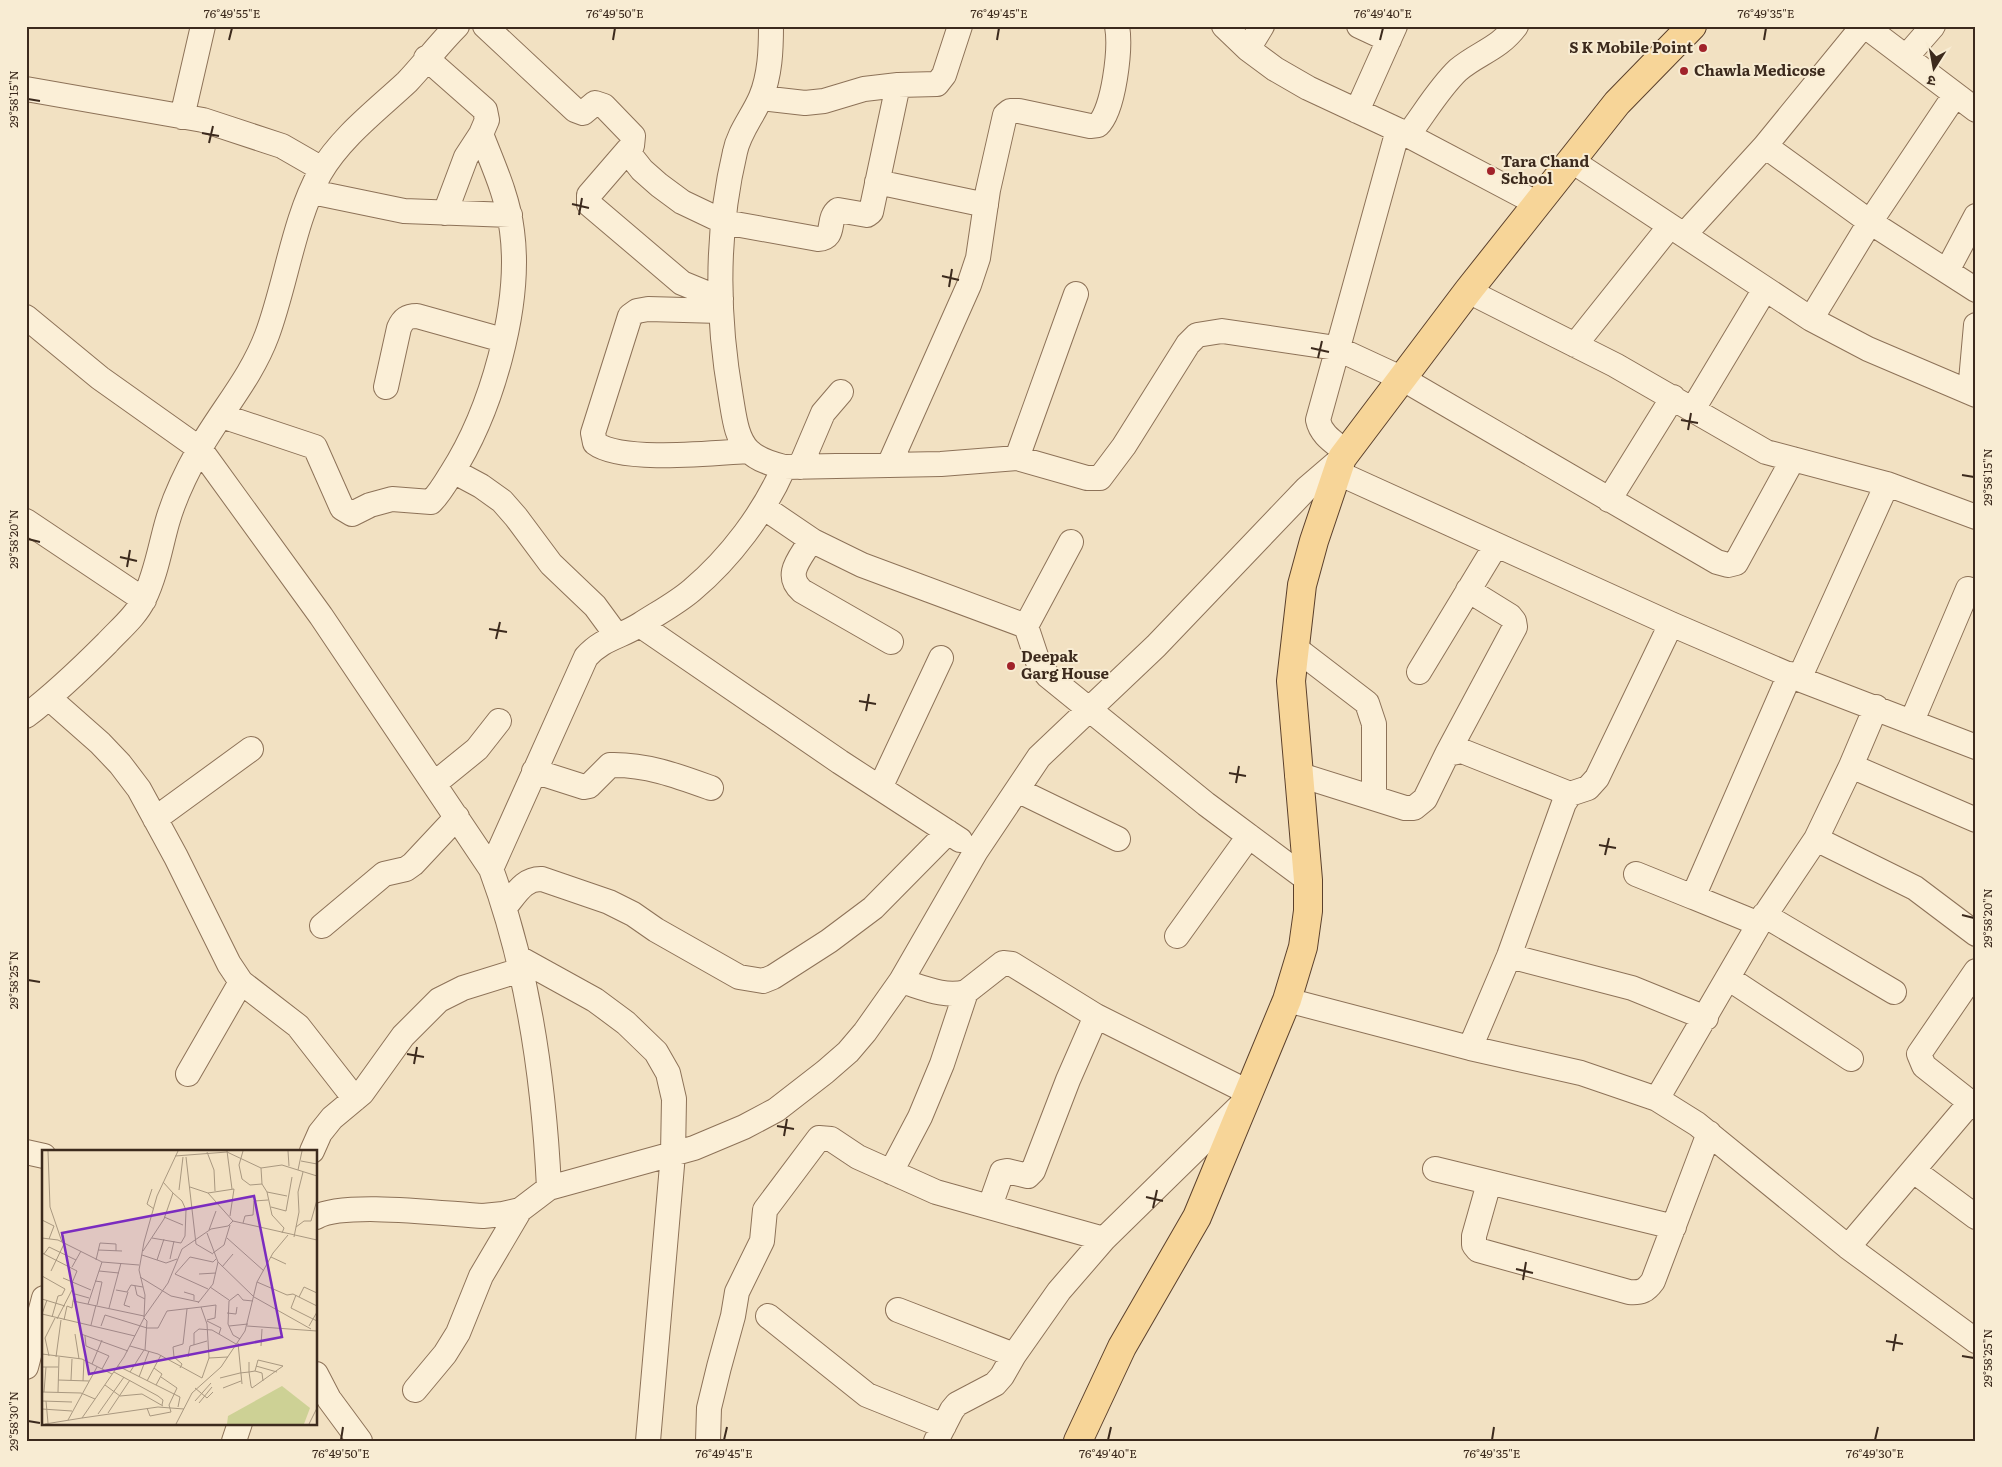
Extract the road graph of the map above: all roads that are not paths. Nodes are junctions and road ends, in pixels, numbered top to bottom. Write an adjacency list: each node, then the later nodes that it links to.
1 (203, 26): 24 (street)
2 (484, 26): 28 (street)
3 (770, 26): 21 (street)
4 (960, 26): 18 (street)
5 (1118, 26): 34 (street)
6 (1224, 26): 15 (street)
7 (1262, 26): 15 (street)
8 (1359, 26): 14 (street)
9 (1516, 26): 25 (street)
10 (1692, 26): 29 (main road)
11 (1864, 26): 16 (street); 27 (street)
12 (1933, 26): 16 (street)
13 (453, 29): 17 (street)
14 (1392, 33): 22 (street)
15 (1248, 49): 22 (street)
16 (1906, 57): 20 (street)
17 (426, 58): 26 (street); 30 (street)
18 (898, 85): 21 (street); 31 (street)
19 (26, 89): 24 (street)
20 (1955, 95): 23 (street); 39 (street)
21 (761, 98): 38 (street)
22 (1357, 110): 25 (street)
23 (1976, 110)
24 (182, 117): 30 (street)
25 (1403, 132): 33 (street); 52 (street)
26 (481, 134): 35 (street); 36 (street)
27 (1765, 146): 39 (street); 40 (street)
28 (627, 151): 38 (street); 46 (street)
29 (1572, 161): 33 (main road); 40 (street)
30 (322, 169): 32 (street)
31 (877, 182): 34 (street); 38 (street)
32 (312, 192): 35 (street); 59 (street)
33 (1538, 204): 44 (main road)
34 (986, 205): 65 (street)
35 (445, 213): 36 (street)
36 (510, 215): 50 (street)
37 (1976, 216): 41 (street)
38 (724, 222): 46 (street)
39 (1870, 222): 41 (street); 48 (street)
40 (1677, 231): 42 (street); 51 (street)
41 (1947, 270): 43 (street)
42 (1765, 289): 48 (street); 58 (street)
43 (1976, 290)
44 (1468, 291): 51 (street); 53 (main road)
45 (1076, 294): 62 (street)
46 (720, 305): 61 (street); 61 (street)
47 (26, 317): 60 (street)
48 (1811, 319): 56 (street)
49 (1976, 325): 56 (street)
50 (503, 340): 54 (street); 67 (street)
51 (1575, 345): 57 (street)
52 (1336, 348): 53 (street); 62 (street); 64 (street)
53 (1403, 379): 64 (main road); 69 (street)
54 (386, 387)
55 (842, 392): 66 (street)
56 (1973, 394)
57 (1673, 397): 58 (street); 69 (street)
58 (1694, 409): 63 (street)
59 (222, 416): 60 (street); 67 (street)
60 (200, 449): 78 (street); 100 (street)
61 (748, 451): 66 (street)
62 (1017, 458): 65 (street)
63 (1793, 459): 68 (street); 69 (street)
64 (1342, 461): 75 (street); 84 (main road); 90 (street)
65 (889, 465): 66 (street)
66 (792, 467): 70 (street)
67 (453, 471): 82 (street)
68 (1887, 484): 71 (street); 87 (street)
69 (1609, 500)
70 (763, 507): 73 (street); 80 (street)
71 (1976, 517)
72 (26, 521): 78 (street)
73 (811, 540): 81 (street); 83 (street)
74 (1071, 542): 81 (street)
75 (1496, 545): 77 (street); 79 (street)
76 (1968, 589): 93 (street)
77 (1468, 590): 86 (street); 96 (street)
78 (144, 600): 88 (street)
79 (1671, 624): 87 (street); 104 (street)
80 (640, 625): 82 (street); 102 (street)
81 (1026, 626): 90 (street)
82 (617, 636): 98 (street)
83 (891, 642)
84 (1294, 647): 99 (main road); 105 (street)
85 (941, 658): 102 (street)
86 (1419, 672)
87 (1794, 676): 89 (street); 117 (street)
88 (49, 698): 91 (street); 107 (street)
89 (1876, 708): 93 (street); 97 (street)
90 (1088, 710): 103 (street); 110 (street)
91 (26, 716)
92 (499, 721): 100 (street)
93 (1912, 721): 94 (street)
94 (1976, 747)
95 (251, 749): 107 (street)
96 (1447, 754): 104 (street); 105 (street)
97 (1851, 766): 108 (street); 112 (street)
98 (534, 771): 101 (street); 114 (street)
99 (1297, 774): 105 (street); 116 (main road)
100 (434, 784): 106 (street)
101 (711, 788)
102 (880, 788): 109 (street)
103 (1017, 790): 111 (street); 113 (street)
104 (1570, 794): 123 (street)
105 (1374, 798)
106 (457, 818): 114 (street); 120 (street)
107 (155, 819): 128 (street)
108 (1976, 820)
109 (948, 832): 113 (street); 118 (street)
110 (1250, 836): 116 (street); 122 (street)
111 (1118, 839)
112 (1816, 839): 119 (street); 121 (street)
113 (976, 851): 127 (street)
114 (491, 869): 118 (street)
115 (1636, 874): 117 (street)
116 (1308, 880): 131 (main road)
117 (1693, 897): 119 (street)
118 (505, 907): 124 (street)
119 (1761, 919): 126 (street); 130 (street)
120 (322, 926)
121 (1976, 934)
122 (1177, 936)
123 (1509, 956): 133 (street); 134 (street)
124 (520, 964): 139 (street); 144 (street); 150 (street)
125 (1976, 971): 140 (street)
126 (1728, 978): 133 (street); 135 (street)
127 (901, 981): 129 (street); 144 (street)
128 (241, 982): 136 (street); 139 (street)
129 (966, 992): 132 (street); 147 (street)
130 (1894, 992)
131 (1287, 1000): 134 (street); 137 (main road)
132 (1096, 1016): 137 (street); 151 (street)
133 (1706, 1018): 138 (street)
134 (1470, 1048): 138 (street)
135 (1851, 1059)
136 (188, 1074)
137 (1246, 1097): 156 (street); 172 (main road)
138 (1657, 1099): 141 (street)
139 (355, 1100): 142 (street)
140 (1973, 1105): 148 (street)
141 (1709, 1133): 155 (street); 157 (street)
142 (313, 1150)
143 (26, 1152): 145 (street)
144 (673, 1154): 150 (street); 170 (street)
145 (42, 1156)
146 (1435, 1170): 149 (street)
147 (891, 1172): 151 (street); 171 (street)
148 (1914, 1172): 154 (street); 157 (street)
149 (1489, 1182): 155 (street); 155 (street)
150 (550, 1188): 152 (street)
151 (990, 1206): 156 (street)
152 (520, 1210): 153 (street); 165 (street)
153 (318, 1216)
154 (1976, 1217)
155 (1674, 1227)
156 (1104, 1239): 162 (street)
157 (1848, 1247): 161 (street)
158 (42, 1306): 163 (street)
159 (898, 1310): 162 (street)
160 (768, 1316): 167 (street)
161 (1976, 1341)
162 (1014, 1355): 167 (street)
163 (26, 1366)
164 (318, 1378): 169 (street)
165 (415, 1390)
166 (240, 1424): 168 (street)
167 (940, 1433)
168 (234, 1441)
169 (360, 1441)
170 (648, 1441)
171 (708, 1441)
172 (1078, 1441)

